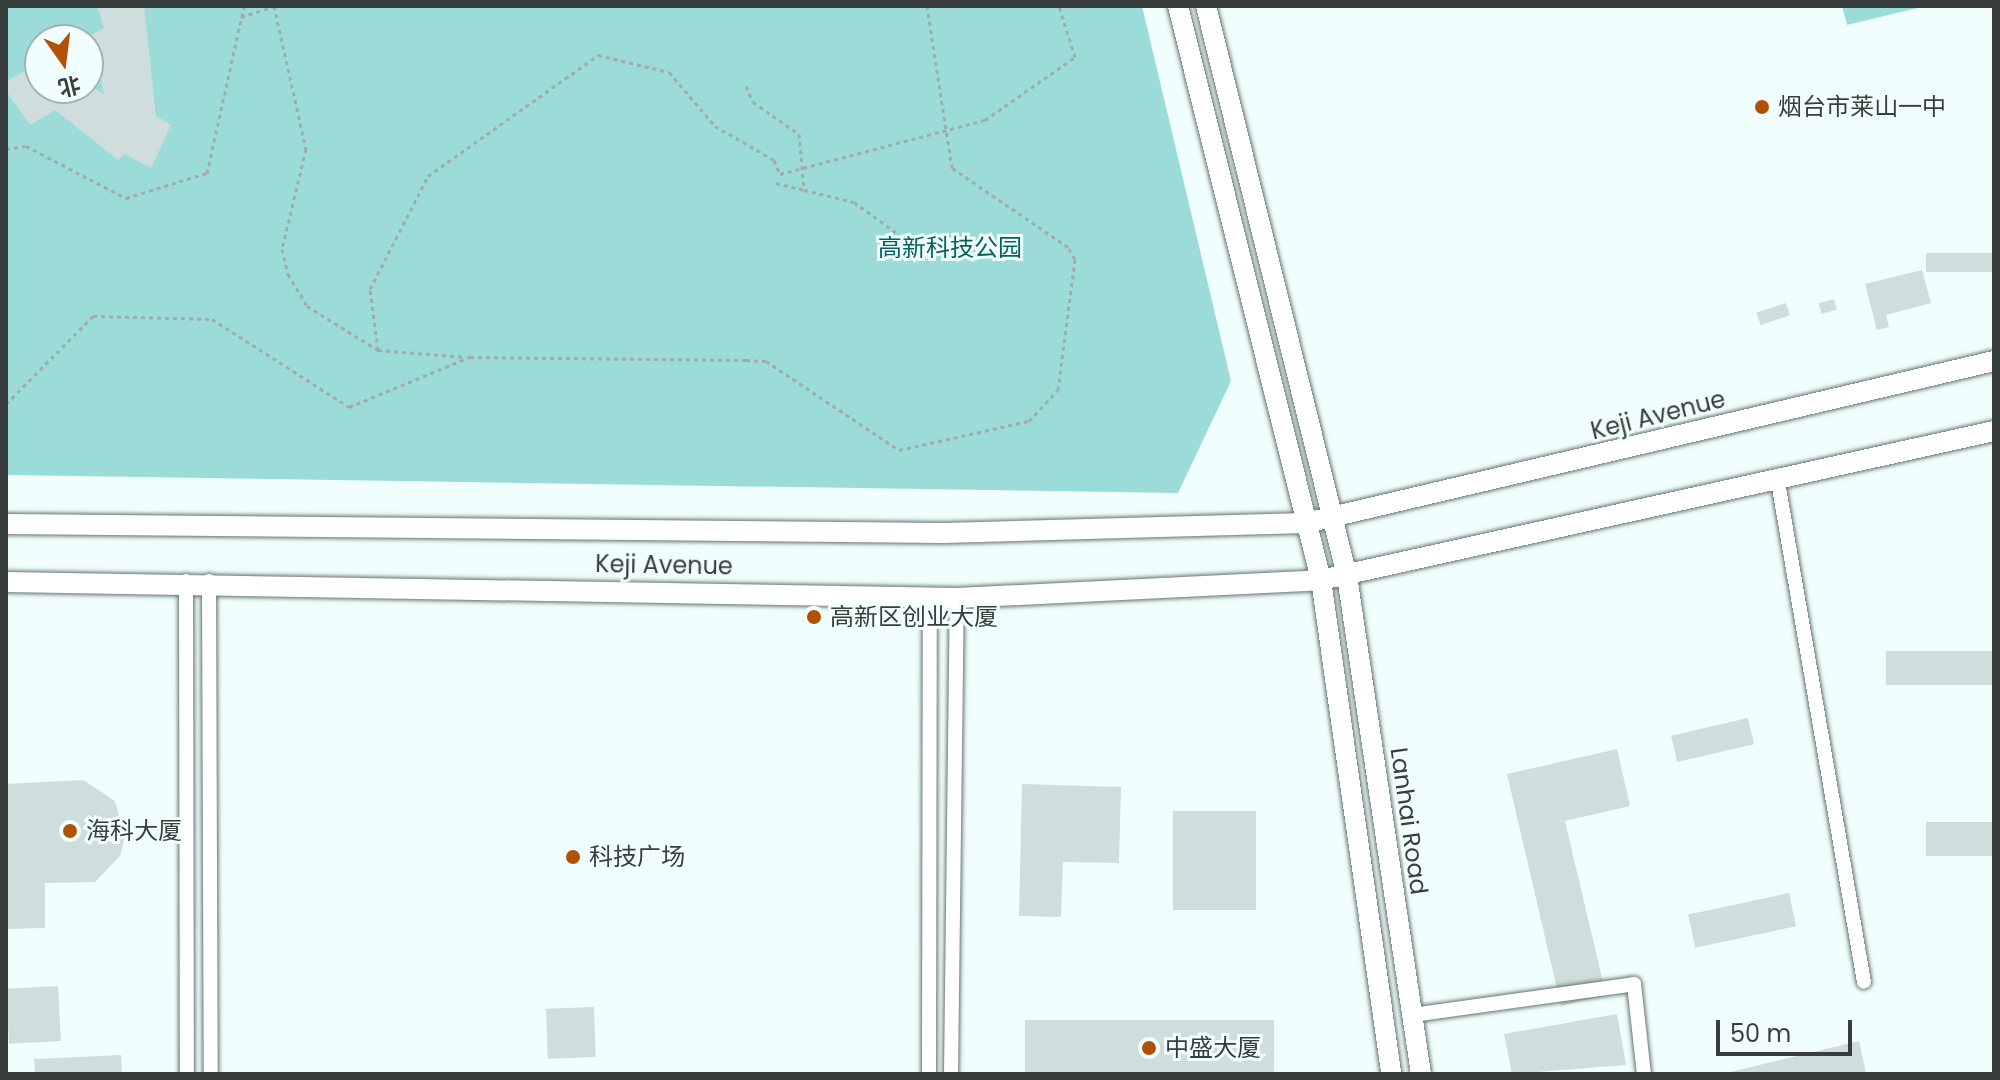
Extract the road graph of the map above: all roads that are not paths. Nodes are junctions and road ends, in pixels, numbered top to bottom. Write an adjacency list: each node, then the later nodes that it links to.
1 (1178, 6): 7 (main road)
2 (1206, 6): 6 (main road, Lanhai Road)
3 (1994, 361): 6 (main road, Keji Avenue)
4 (1994, 431): 5 (main road)
5 (1778, 482): 9 (main road); 16 (street)
6 (1333, 517): 7 (main road, Keji Avenue); 9 (main road, Lanhai Road)
7 (1306, 523): 8 (main road, Keji Avenue); 10 (main road)
8 (6, 524)
9 (1347, 576): 10 (main road, Keji Avenue); 17 (main road, Lanhai Road)
10 (1321, 580): 15 (main road, Keji Avenue); 22 (main road)
11 (186, 581): 12 (main road, Keji Avenue); 13 (main road, Keji Avenue); 18 (street)
12 (209, 581): 14 (main road, Keji Avenue); 19 (street)
13 (6, 582)
14 (930, 597): 15 (main road, Keji Avenue); 20 (street)
15 (957, 598): 21 (street)
16 (1864, 982)
17 (1412, 1015): 23 (main road, Lanhai Road); 24 (street)
18 (187, 1074)
19 (211, 1074)
20 (929, 1074)
21 (951, 1074)
22 (1391, 1074)
23 (1421, 1074)
24 (1644, 1074)

